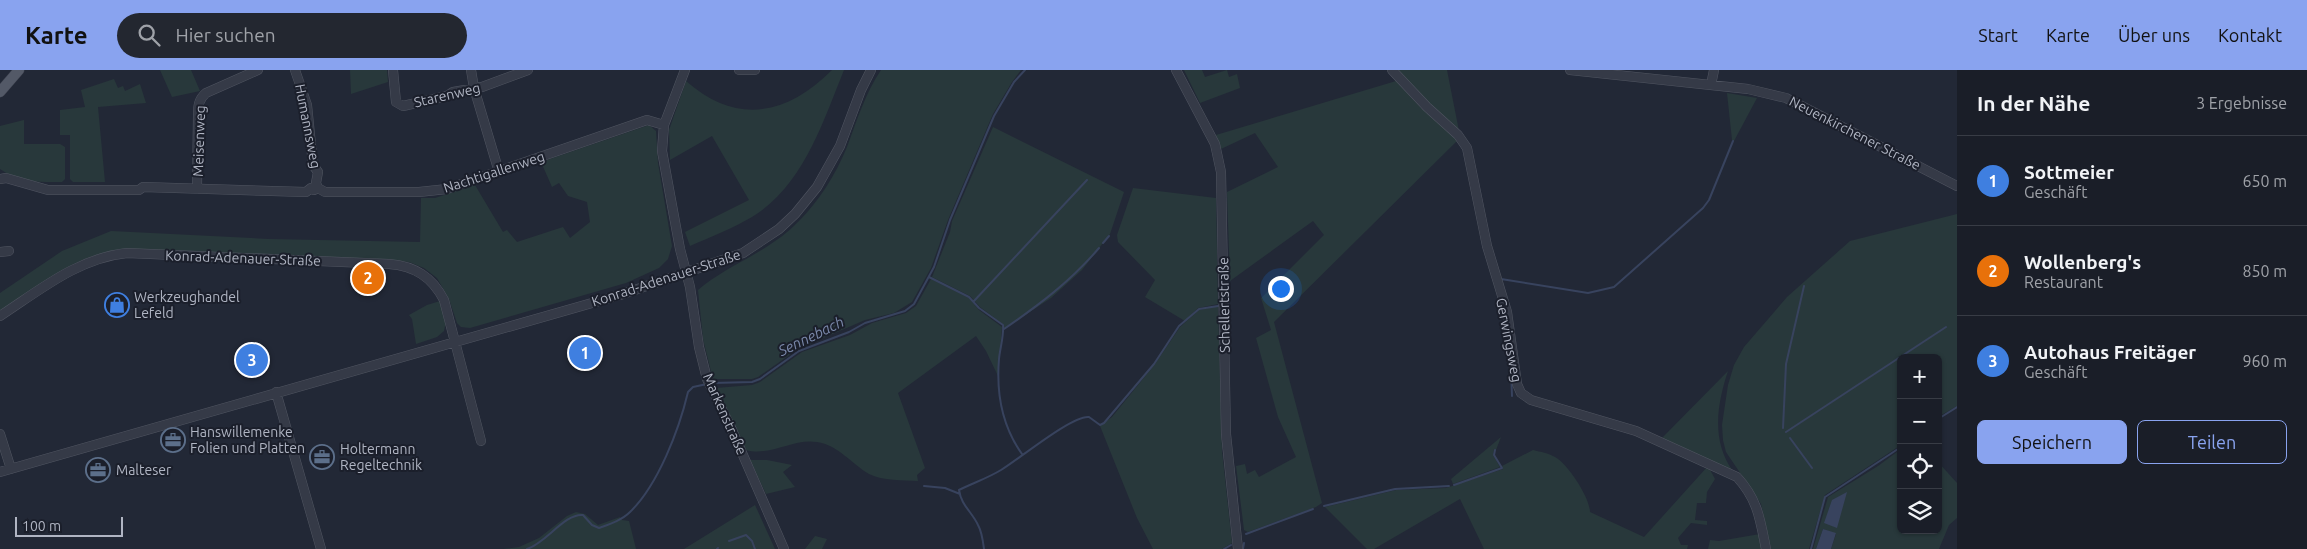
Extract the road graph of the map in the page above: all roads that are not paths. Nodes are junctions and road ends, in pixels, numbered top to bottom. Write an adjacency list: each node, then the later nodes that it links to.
1 (19, 70): 17 (main road)
2 (258, 70): 23 (street, Meisenweg)
3 (295, 70): 21 (street, Humannsweg)
4 (393, 70): 16 (street, Starenweg)
5 (471, 70): 16 (street)
6 (528, 70): 16 (street, Starenweg)
7 (685, 70): 18 (street, Markenstraße)
8 (738, 70): 9 (street)
9 (755, 70)
10 (871, 70): 24 (street, Konrad-Adenauer-Straße)
11 (1176, 70): 34 (street, Schellertstraße)
12 (1392, 70): 35 (street, Gerwingsweg)
13 (1570, 70): 15 (street, Neuenkirchener Straße)
14 (1714, 70): 15 (street)
15 (1711, 84): 22 (street, Neuenkirchener Straße)
16 (474, 88): 19 (street)
17 (0, 92)
18 (664, 125): 19 (street, Nachtigallenweg); 24 (street, Markenstraße)
19 (499, 172): 21 (street, Nachtigallenweg)
20 (0, 178): 23 (street, Nachtigallenweg)
21 (315, 186): 23 (street, Nachtigallenweg)
22 (1957, 186)
23 (197, 189)
24 (686, 274): 26 (street, Konrad-Adenauer-Straße); 33 (street, Markenstraße)
25 (0, 316): 26 (street, Konrad-Adenauer-Straße)
26 (456, 341): 27 (street, Konrad-Adenauer-Straße); 29 (street, Konrad-Adenauer-Straße)
27 (276, 392): 30 (street, Konrad-Adenauer-Straße); 32 (street)
28 (0, 434): 30 (street)
29 (482, 441)
30 (11, 469): 31 (street, Konrad-Adenauer-Straße)
31 (0, 472)
32 (321, 549)
33 (784, 549)
34 (1238, 549)
35 (1766, 549)

